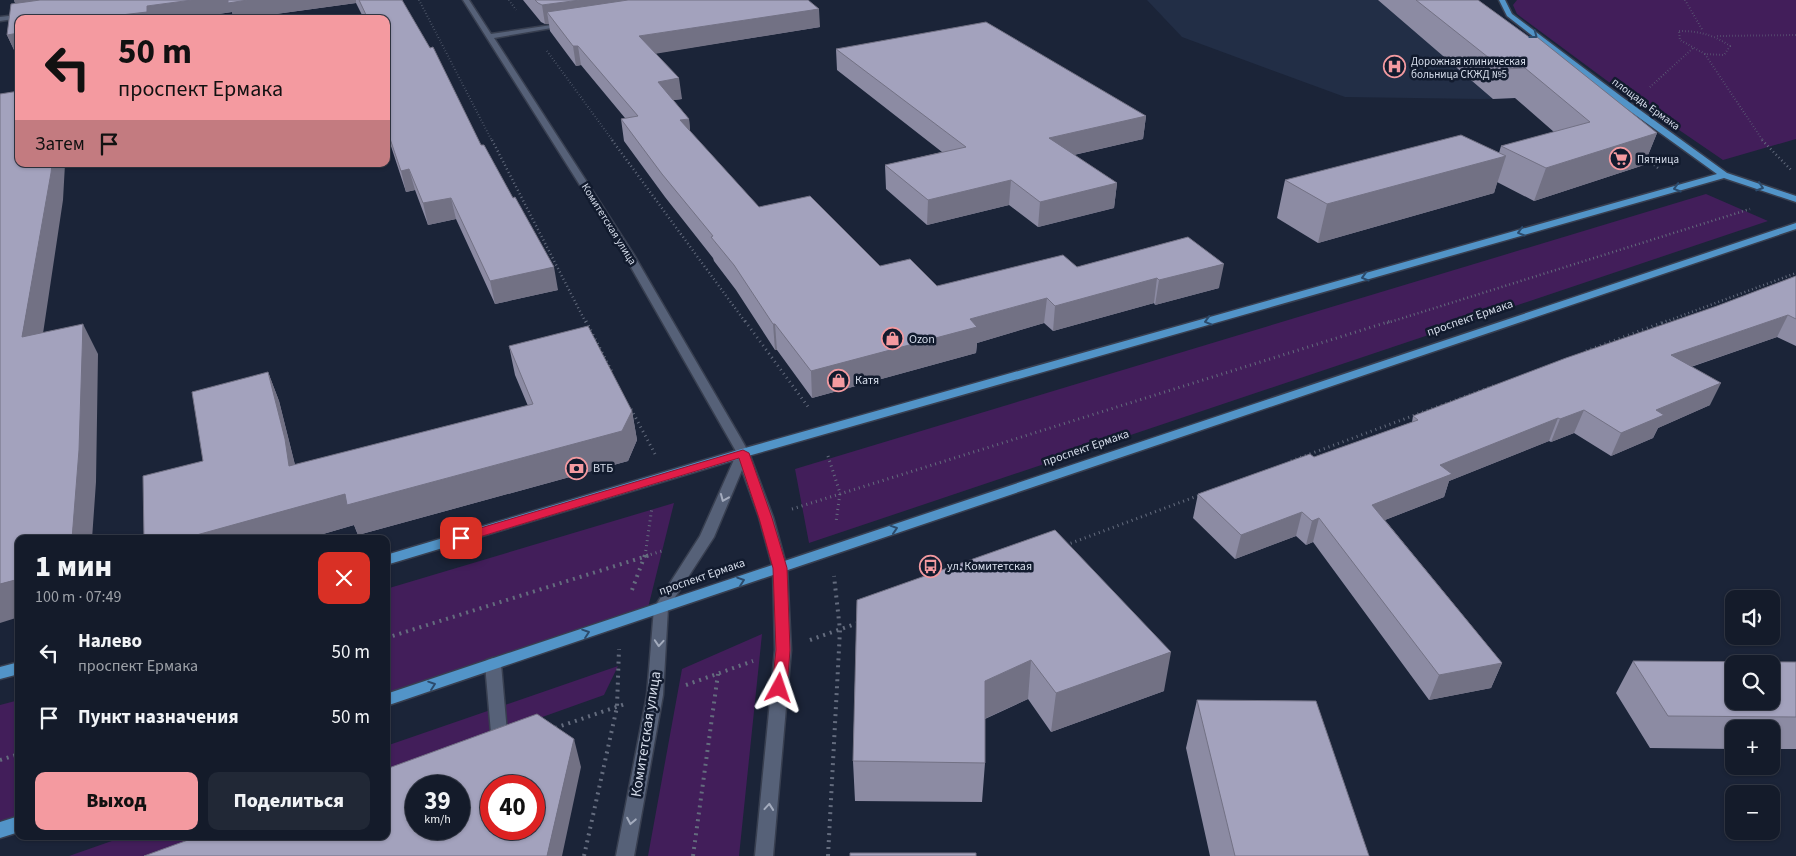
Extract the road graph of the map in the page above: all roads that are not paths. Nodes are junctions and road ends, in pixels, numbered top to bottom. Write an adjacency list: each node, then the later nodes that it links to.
1 (466, 0): 6 (street, Комитетская улица)
2 (1502, 0): 7 (main road, площадь Ермака, one-way to 7)
3 (15, 17): 4 (street)
4 (0, 19)
5 (570, 24): 6 (street)
6 (491, 36): 10 (street, Комитетская улица)
7 (1724, 175): 8 (main road, площадь Ермака, one-way to 8); 10 (main road, one-way to 10)
8 (1793, 198)
9 (1796, 226): 12 (main road, проспект Ермака, one-way to 9)
10 (743, 453): 11 (main road); 12 (street, Комитетская улица); 13 (street, Комитетская улица, one-way to 13)
11 (390, 559)
12 (780, 568): 13 (main road, проспект Ермака, one-way to 12); 22 (street, Комитетская улица, one-way to 12)
13 (661, 608): 14 (main road, проспект Ермака, one-way to 13); 21 (street, Комитетская улица, one-way to 21)
14 (494, 664): 17 (main road, проспект Ермака, one-way to 14); 18 (street)
15 (15, 669): 16 (main road)
16 (0, 674)
17 (390, 699)
18 (500, 746)
19 (15, 825): 20 (main road)
20 (0, 830)
21 (624, 856)
22 (764, 856)

